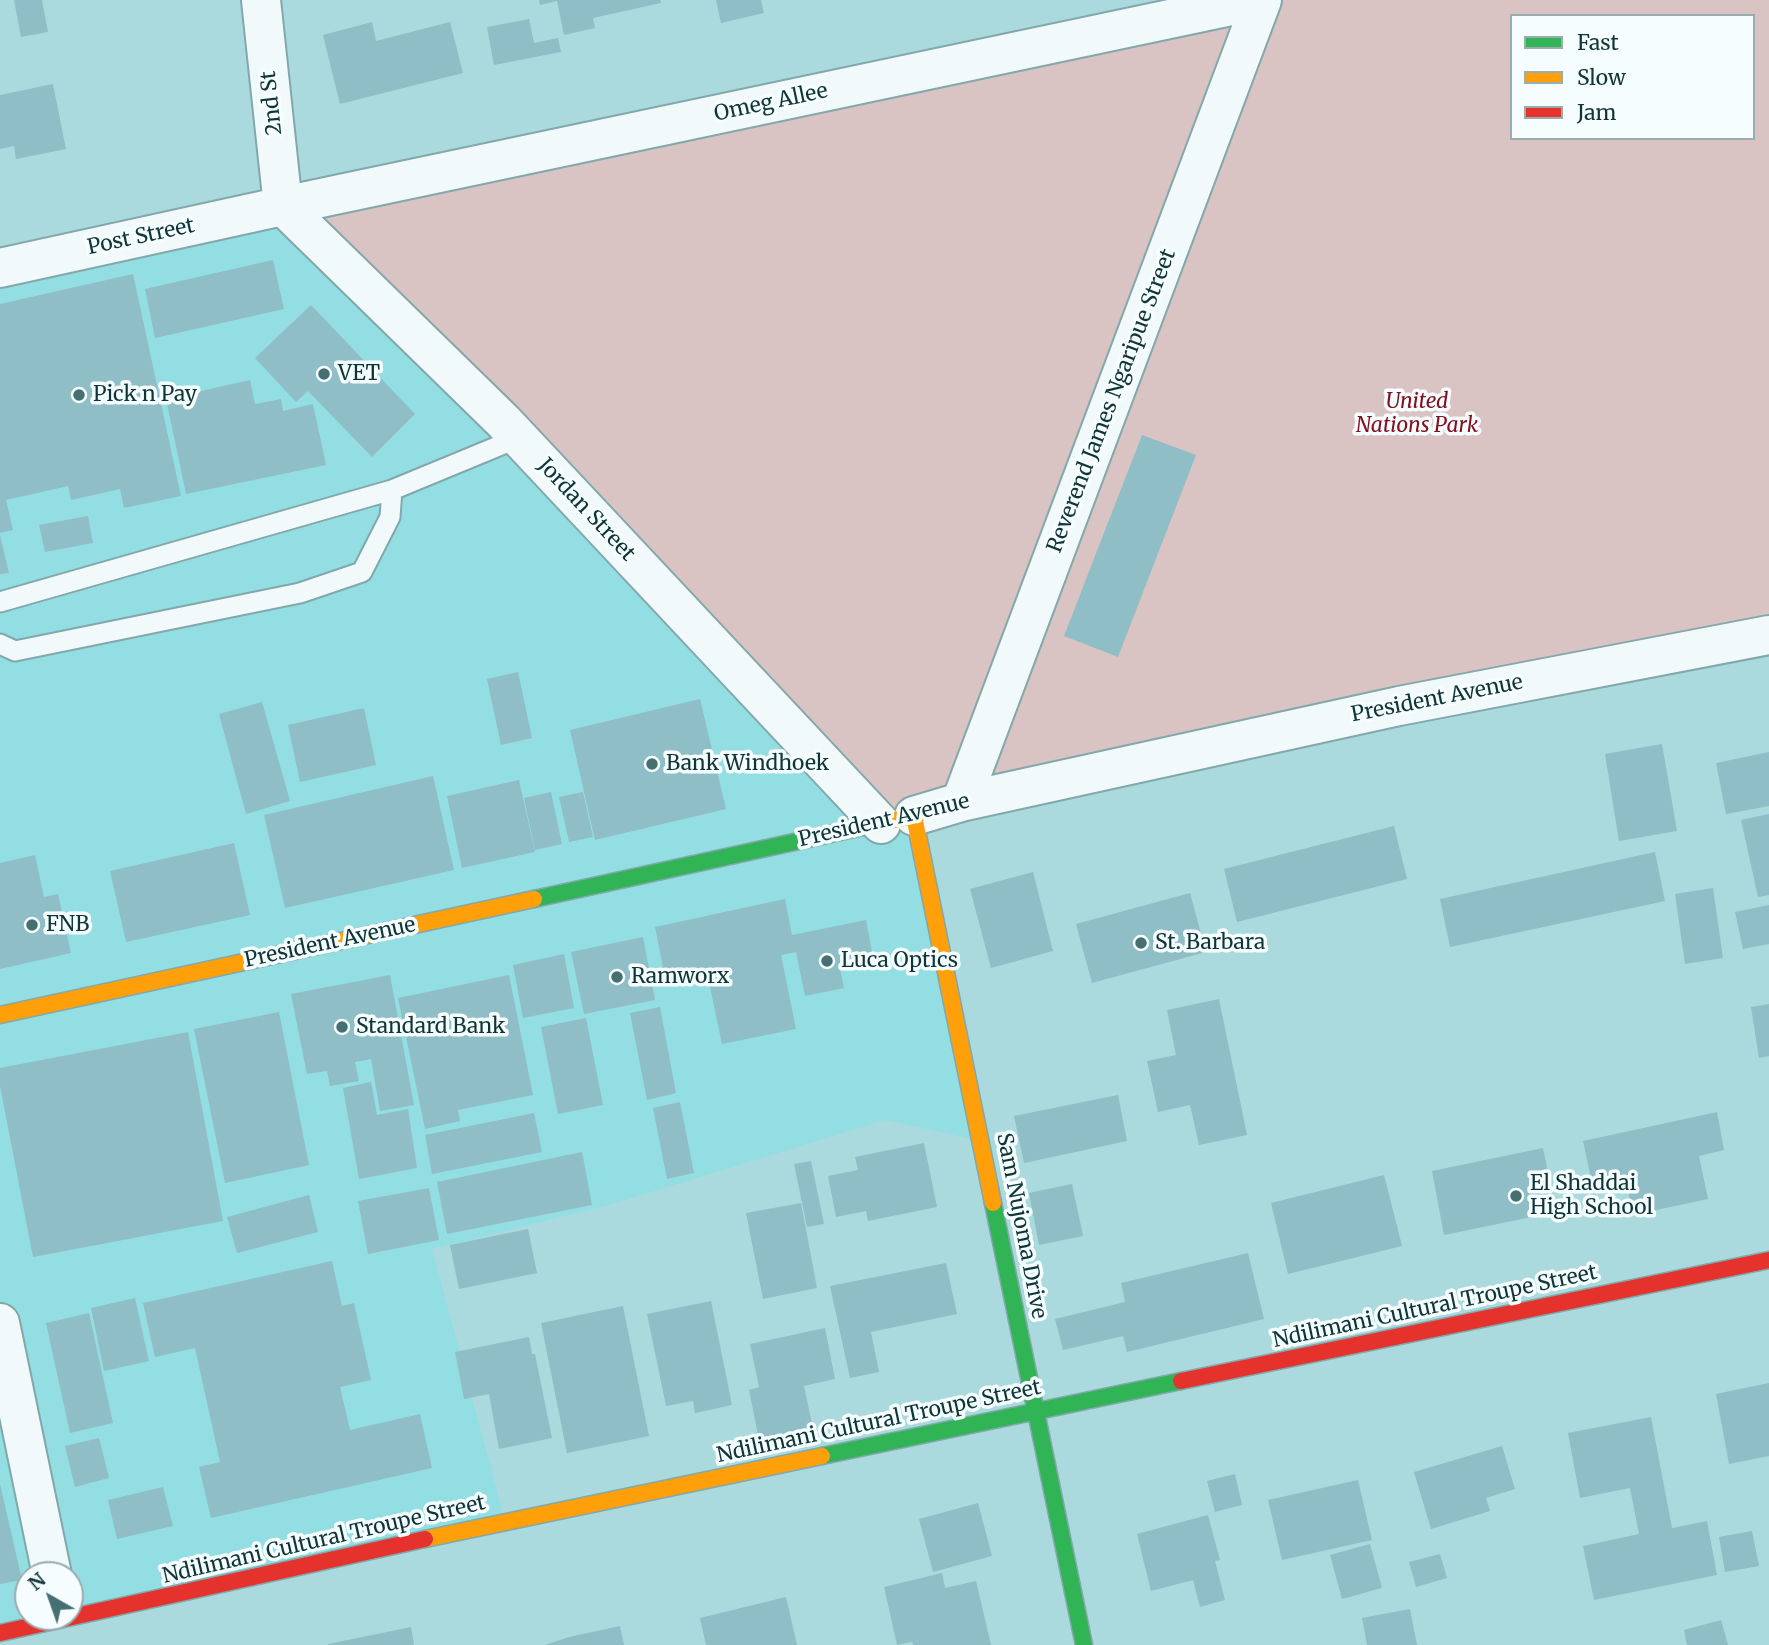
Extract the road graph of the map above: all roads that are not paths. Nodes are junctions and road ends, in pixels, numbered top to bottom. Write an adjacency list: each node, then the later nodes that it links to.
1 (261, 0): 3 (street, 2nd St)
2 (1261, 0): 3 (street, Omeg Allee); 10 (street, Reverend James Ngaripue Street)
3 (283, 205): 4 (street, Post Street); 5 (street, Jordan Street)
4 (0, 268)
5 (518, 438): 6 (lane); 11 (street, Jordan Street)
6 (392, 490): 7 (lane); 9 (lane)
7 (0, 602)
8 (1769, 635): 10 (street, President Avenue)
9 (0, 645)
10 (961, 802): 11 (street, President Avenue)
11 (897, 820): 12 (street, President Avenue); 15 (street, Sam Nujoma Drive)
12 (0, 1015)
13 (1769, 1261): 15 (street, Ndilimani Cultural Troupe Street)
14 (0, 1323): 16 (street)
15 (1036, 1410): 17 (street, Ndilimani Cultural Troupe Street); 20 (street, Sam Nujoma Drive)
16 (49, 1561)
17 (84, 1622)
18 (21, 1631): 19 (street, Ndilimani Cultural Troupe Street)
19 (0, 1633)
20 (1084, 1645)

